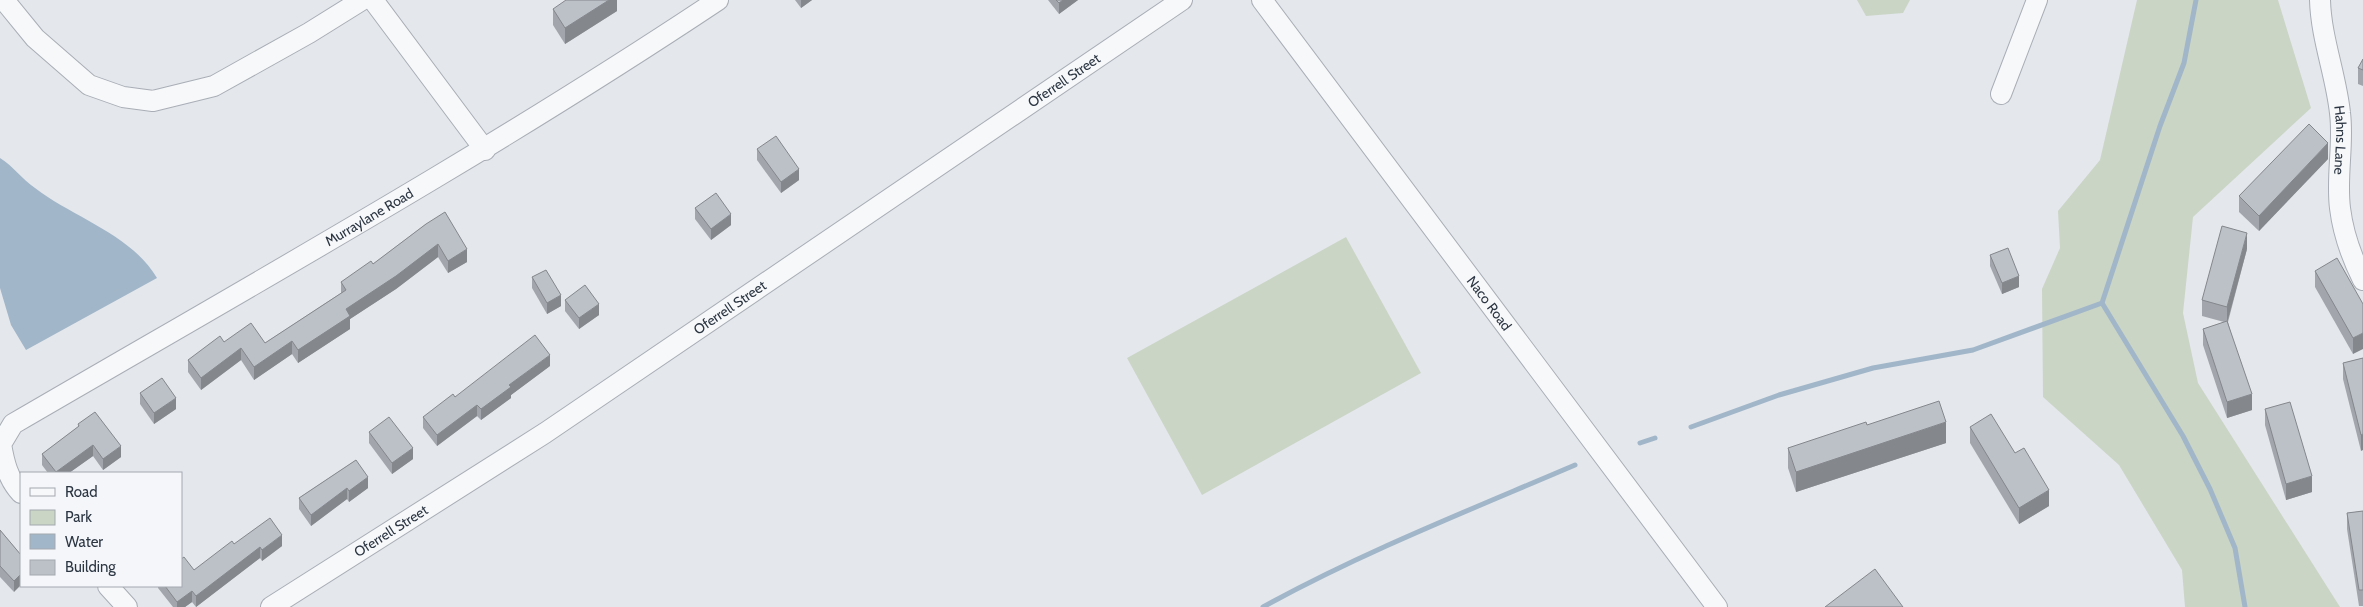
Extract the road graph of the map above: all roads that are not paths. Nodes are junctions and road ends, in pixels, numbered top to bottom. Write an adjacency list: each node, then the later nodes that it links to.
1 (4, 0): 2 (street)
2 (362, 0)
3 (373, 0): 10 (street)
4 (718, 0): 10 (street, Murraylane Road)
5 (1182, 0): 15 (street, Oferrell Street)
6 (1262, 0): 16 (street, Naco Road)
7 (2037, 0): 9 (street)
8 (2320, 0): 11 (street, Hahns Lane)
9 (2001, 94)
10 (485, 150): 12 (street, Murraylane Road)
11 (2363, 280)
12 (20, 492)
13 (109, 587): 14 (street)
14 (127, 607)
15 (271, 607)
16 (1717, 607)

